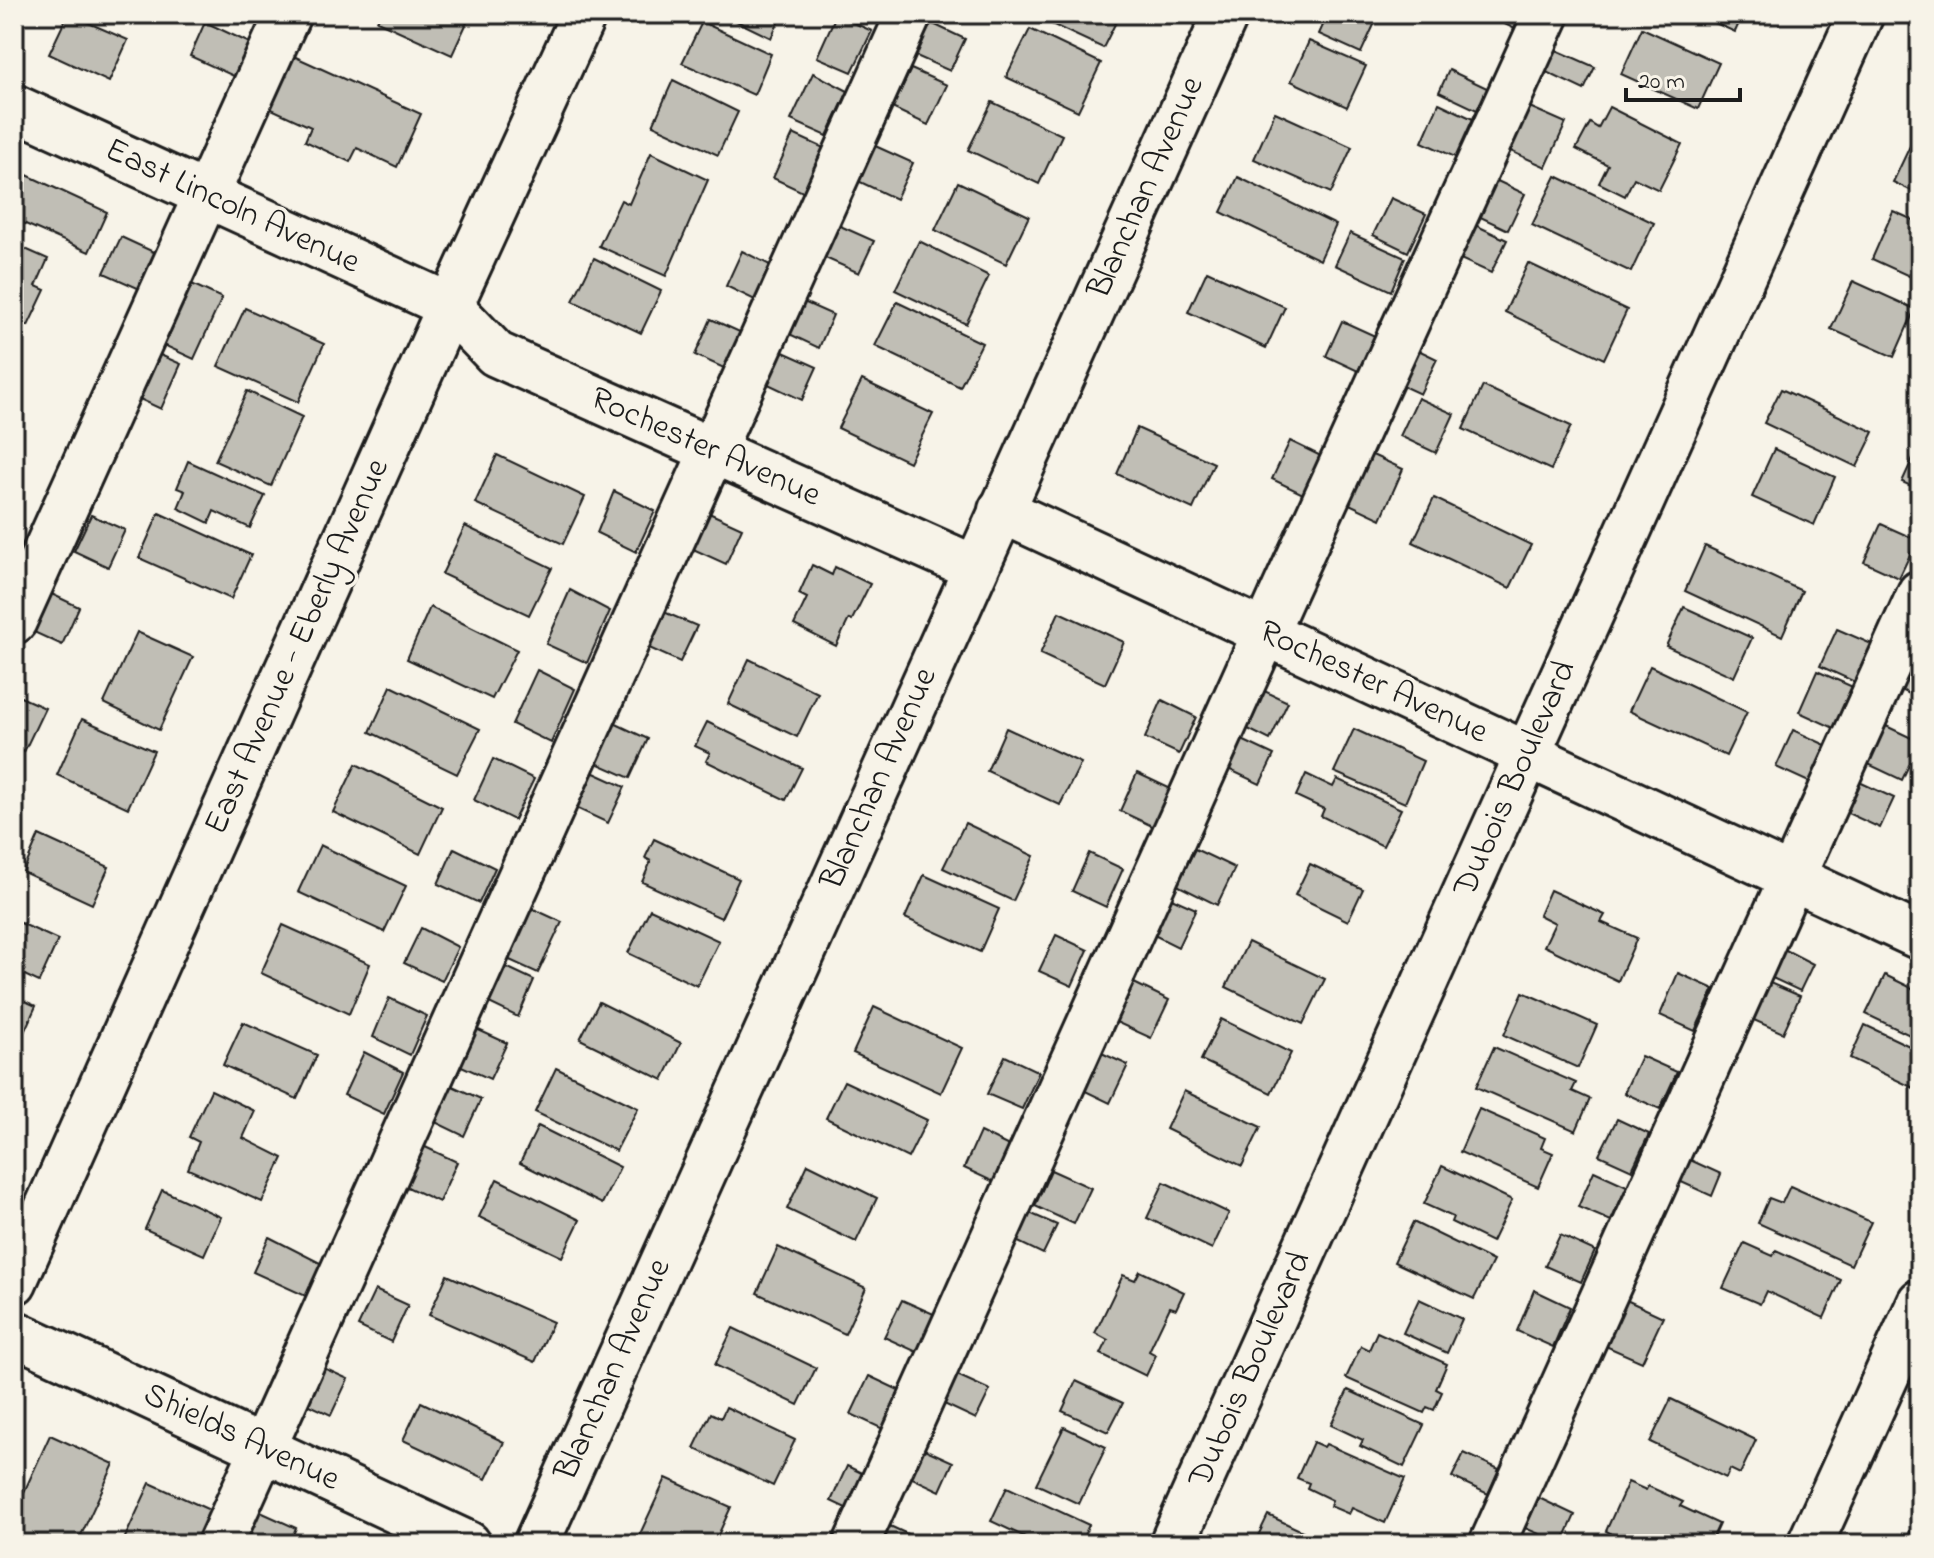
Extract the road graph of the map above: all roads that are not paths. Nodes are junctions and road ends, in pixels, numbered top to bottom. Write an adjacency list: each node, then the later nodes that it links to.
1 (288, 14): 8 (street)
2 (584, 14): 9 (street, East Avenue - Eberly Avenue)
3 (909, 14): 10 (street)
4 (1226, 14): 11 (street, Blanchan Avenue)
5 (1547, 14): 15 (street)
6 (1861, 14): 16 (street, Dubois Boulevard)
7 (14, 107): 8 (street, East Lincoln Avenue)
8 (206, 195): 9 (street, East Lincoln Avenue); 14 (street)
9 (450, 306): 10 (street, Rochester Avenue); 19 (street, East Avenue - Eberly Avenue)
10 (713, 451): 12 (street, Rochester Avenue); 22 (street)
11 (1001, 510): 12 (street, Blanchan Avenue); 15 (street, Rochester Avenue)
12 (975, 568): 25 (street, Blanchan Avenue)
13 (1920, 593): 17 (street)
14 (14, 621)
15 (1264, 633): 16 (street, Rochester Avenue); 26 (street)
16 (1528, 754): 17 (street, Rochester Avenue); 27 (street, Dubois Boulevard)
17 (1791, 878): 18 (street, Rochester Avenue); 28 (street)
18 (1920, 937)
19 (14, 1282)
20 (1920, 1302): 29 (street)
21 (14, 1333): 22 (street, Shields Avenue)
22 (264, 1448): 23 (street); 24 (street, Shields Avenue)
23 (220, 1544)
24 (468, 1544)
25 (536, 1544)
26 (856, 1544)
27 (1172, 1544)
28 (1492, 1544)
29 (1810, 1544)

